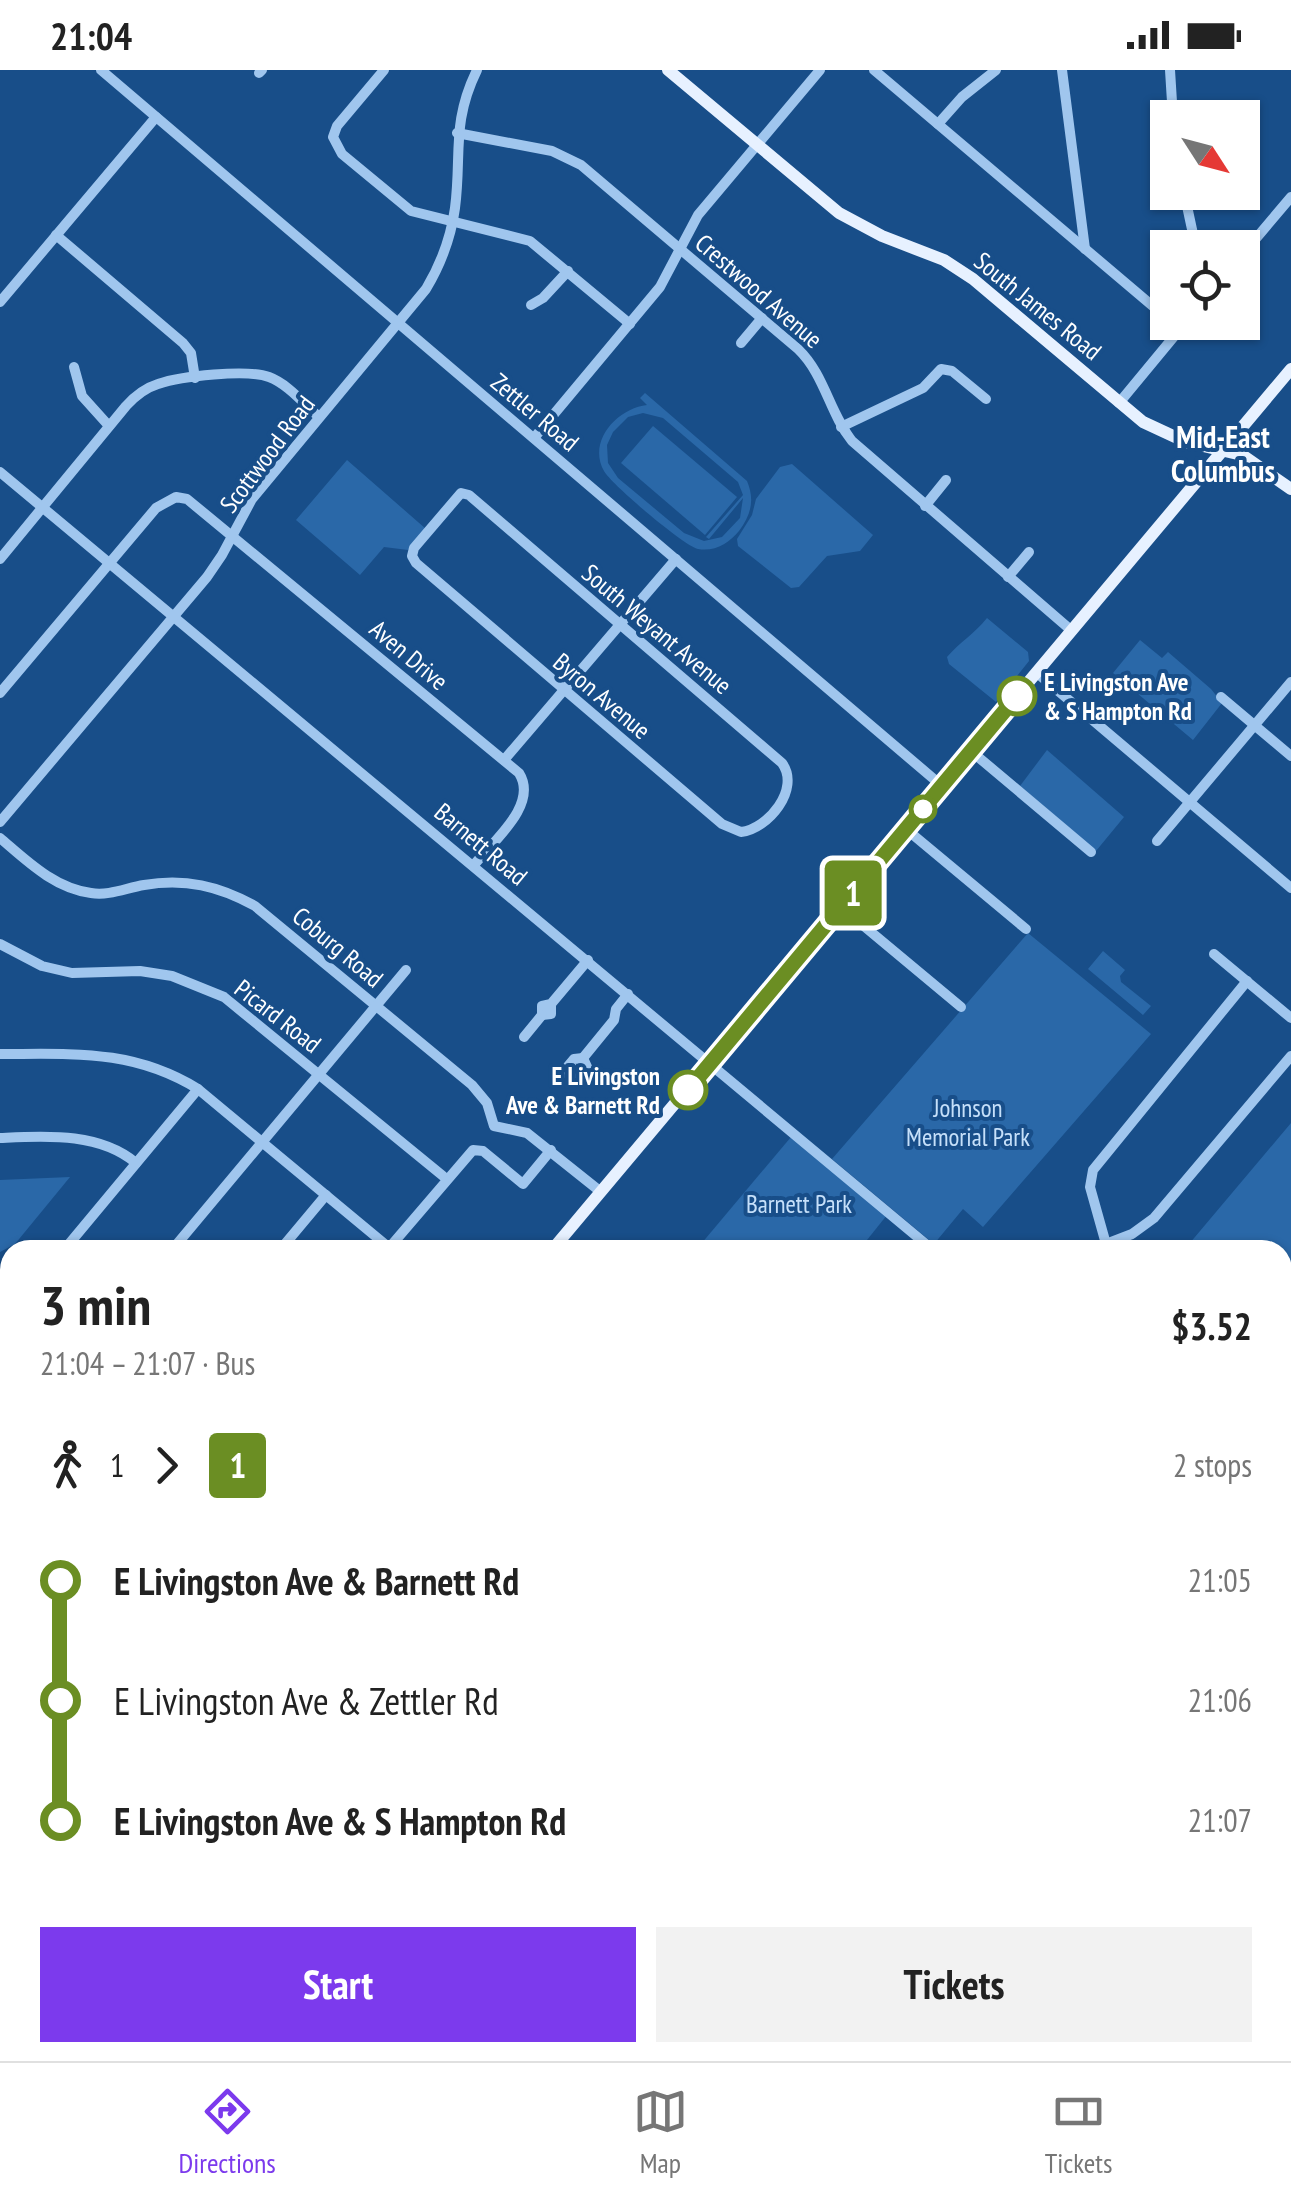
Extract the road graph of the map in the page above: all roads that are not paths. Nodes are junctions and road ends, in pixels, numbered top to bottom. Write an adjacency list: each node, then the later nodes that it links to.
1 (100, 70): 11 (street, Zettler Road)
2 (384, 70): 16 (street)
3 (476, 70): 13 (street, Scottwood Road)
4 (668, 70): 14 (main road, South James Road)
5 (820, 70): 14 (street)
6 (874, 70): 12 (street)
7 (996, 70): 12 (street)
8 (1062, 70): 20 (street)
9 (1170, 70): 10 (street)
10 (1172, 100)
11 (156, 117): 18 (street); 26 (street, Zettler Road)
12 (938, 124): 20 (street)
13 (457, 133): 16 (street, Scottwood Road); 19 (street, Crestwood Avenue)
14 (757, 145): 19 (street); 34 (main road, South James Road)
15 (1291, 197): 17 (street)
16 (452, 223): 21 (street); 26 (street, Scottwood Road)
17 (1260, 234)
18 (56, 236): 22 (street); 32 (street)
19 (680, 249): 25 (street, Crestwood Avenue); 27 (street)
20 (1085, 250): 23 (street)
21 (568, 271): 24 (street); 27 (street)
22 (0, 302)
23 (1150, 303)
24 (531, 304)
25 (762, 318): 29 (street); 37 (street, Crestwood Avenue)
26 (398, 322): 35 (street, Scottwood Road); 38 (street, Zettler Road)
27 (630, 324): 38 (street)
28 (1164, 340): 34 (street)
29 (741, 343)
30 (74, 367): 36 (street)
31 (1291, 369): 39 (main road)
32 (195, 378): 35 (street); 36 (street)
33 (986, 399): 37 (street)
34 (1119, 403): 39 (main road, South James Road)
35 (319, 416): 45 (street, Scottwood Road)
36 (109, 426): 44 (street)
37 (841, 427): 43 (street, Crestwood Avenue)
38 (534, 438): 49 (street, Zettler Road)
39 (1222, 450): 42 (main road, South James Road); 54 (main road)
40 (0, 472): 44 (street, Barnett Road)
41 (946, 480): 43 (street)
42 (1291, 489)
43 (925, 506): 51 (street, Crestwood Avenue)
44 (42, 509): 48 (street); 50 (street, Barnett Road)
45 (232, 533): 50 (street, Aven Drive); 52 (street, Scottwood Road); 63 (street, Aven Drive)
46 (1030, 552): 51 (street)
47 (412, 556): 53 (street, South Weyant Avenue); 57 (street, Byron Avenue)
48 (0, 559)
49 (676, 559): 53 (street); 64 (street, Zettler Road)
50 (108, 565): 52 (street, Barnett Road); 58 (street)
51 (1008, 577): 54 (street, Crestwood Avenue)
52 (174, 614): 67 (street, Scottwood Road); 72 (street, Barnett Road)
53 (620, 624): 57 (street); 66 (street, South Weyant Avenue)
54 (1072, 631): 55 (main road)
55 (1036, 673): 61 (main road); 65 (street)
56 (1291, 682): 60 (street)
57 (564, 689): 63 (street); 66 (street, Byron Avenue)
58 (0, 692)
59 (1221, 697): 60 (street)
60 (1254, 725): 62 (street); 65 (street)
61 (971, 751): 64 (main road); 71 (street)
62 (1291, 756)
63 (504, 760): 72 (street, Aven Drive)
64 (942, 786): 68 (main road)
65 (1190, 802): 70 (street); 73 (street)
66 (773, 810)
67 (0, 822)
68 (906, 829): 74 (main road); 75 (street)
69 (0, 838): 82 (street, Coburg Road)
70 (1156, 842)
71 (1091, 852)
72 (474, 865): 78 (street, Barnett Road)
73 (1291, 888)
74 (841, 907): 83 (street); 89 (main road)
75 (1026, 930)
76 (0, 944): 90 (street, Picard Road)
77 (1214, 954): 80 (street)
78 (588, 960): 81 (street, Barnett Road); 85 (street)
79 (406, 970): 82 (street)
80 (1247, 982): 84 (street); 106 (street)
81 (628, 994): 88 (street); 89 (street, Barnett Road)
82 (377, 1005): 90 (street); 94 (street, Coburg Road)
83 (961, 1007)
84 (1291, 1018)
85 (524, 1037)
86 (0, 1054): 91 (street)
87 (1291, 1056): 107 (street)
88 (583, 1058)
89 (711, 1062): 97 (main road); 105 (street, Barnett Road)
90 (320, 1074): 93 (street); 96 (street, Picard Road)
91 (198, 1089): 93 (street); 95 (street)
92 (0, 1138): 95 (street)
93 (263, 1142): 98 (street); 100 (street)
94 (551, 1150): 97 (street, Coburg Road); 103 (street)
95 (136, 1163): 99 (street)
96 (443, 1176)
97 (601, 1192): 104 (main road)
98 (326, 1195): 101 (street); 102 (street)
99 (72, 1240)
100 (180, 1240)
101 (288, 1240)
102 (380, 1240)
103 (399, 1240)
104 (560, 1240)
105 (921, 1240)
106 (1102, 1240)
107 (1119, 1240)

